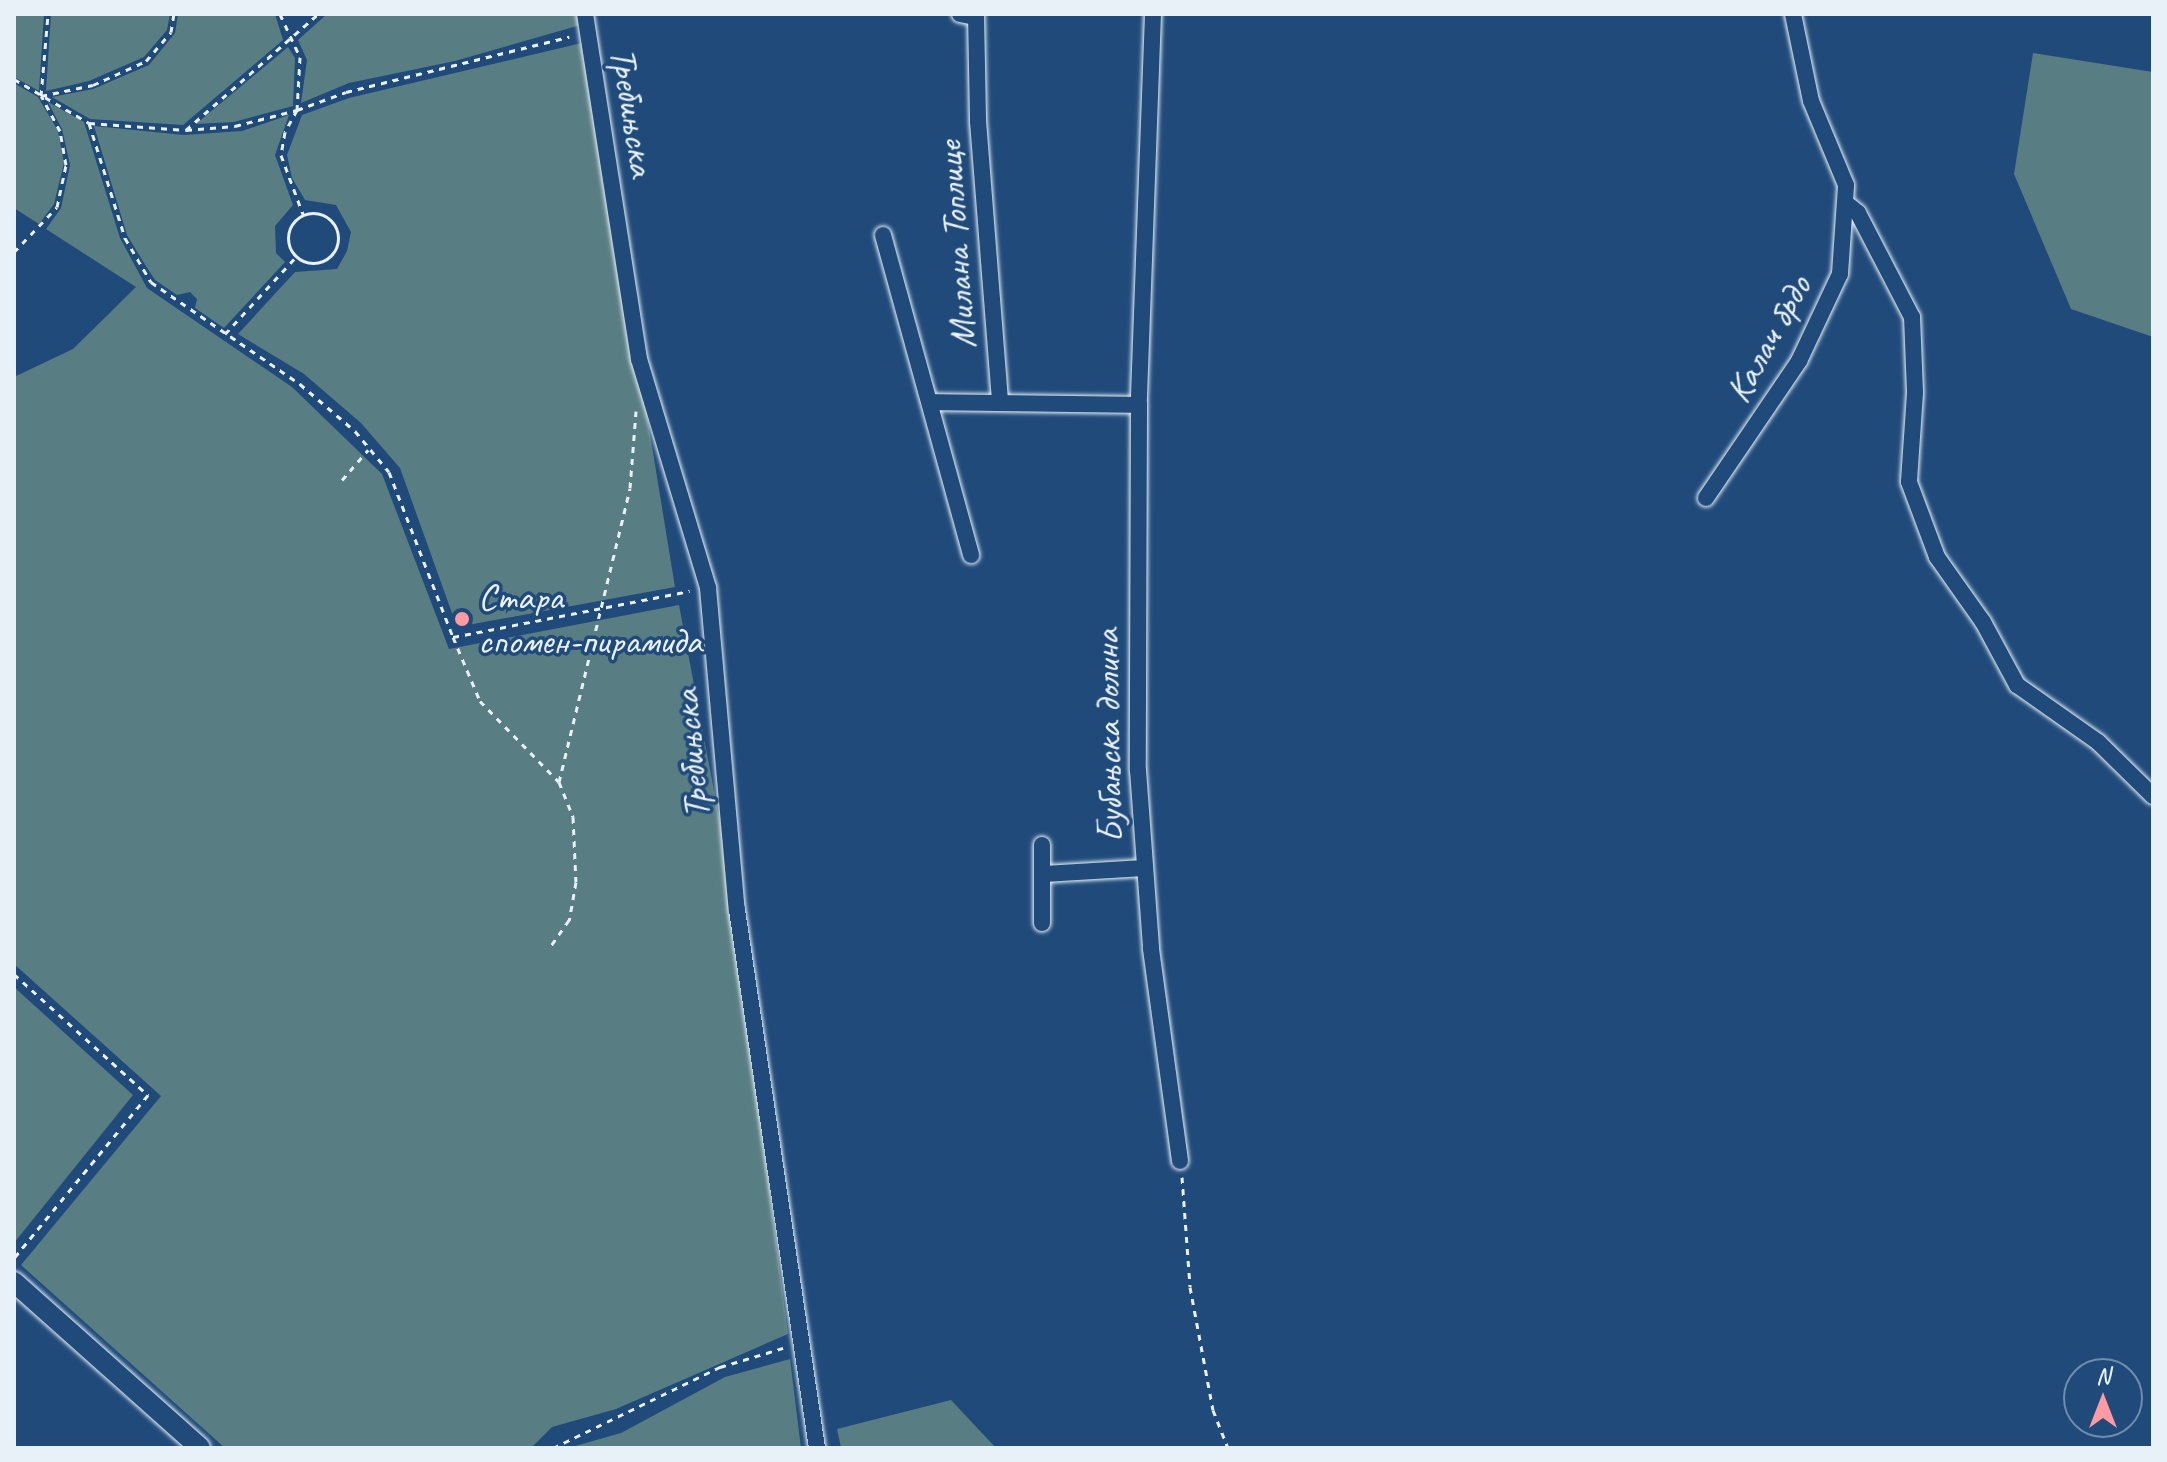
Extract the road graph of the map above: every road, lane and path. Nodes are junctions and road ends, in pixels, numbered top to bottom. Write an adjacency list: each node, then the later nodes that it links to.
1 (48, 14): 12 (path)
2 (174, 14): 12 (path)
3 (280, 14): 10 (path)
4 (318, 14): 10 (path)
5 (585, 14): 9 (street, Требињска)
6 (1153, 14): 25 (street, Бубањска долина)
7 (1793, 14): 16 (street, Калач брдо)
8 (971, 15): 22 (street, Милана Топлице)
9 (588, 32): 13 (path); 30 (street, Требињска)
10 (291, 38): 13 (path); 15 (path)
11 (14, 79): 12 (path)
12 (41, 96): 14 (path); 19 (path)
13 (297, 110): 15 (path); 17 (path)
14 (89, 123): 15 (path); 21 (path)
15 (186, 130)
16 (1847, 204): 28 (street, Калач брдо); 34 (street)
17 (303, 214): 20 (path); 20 (path)
18 (883, 235): 24 (street, Милана Топлице)
19 (14, 252)
20 (297, 256): 21 (path)
21 (225, 334): 26 (path)
22 (1000, 401): 24 (street, Милана Топлице); 25 (street)
23 (636, 402): 31 (path)
24 (930, 402): 29 (street, Милана Топлице)
25 (1139, 405): 36 (street, Бубањска долина)
26 (369, 449): 27 (path); 32 (path)
27 (342, 480)
28 (1706, 498)
29 (971, 555)
30 (708, 588): 31 (path); 44 (street, Требињска)
31 (605, 609): 32 (path); 33 (path)
32 (453, 637): 33 (path)
33 (559, 782): 39 (path)
34 (2153, 796)
35 (1042, 845): 37 (street)
36 (1144, 868): 37 (street); 41 (street, Бубањска долина)
37 (1044, 874): 38 (street)
38 (1042, 923)
39 (549, 949)
40 (14, 974): 42 (path)
41 (1180, 1161): 48 (path)
42 (14, 1258)
43 (14, 1282): 45 (street)
44 (800, 1343): 46 (path); 47 (street, Требињска)
45 (200, 1448)
46 (553, 1448)
47 (817, 1448)
48 (1228, 1448)

